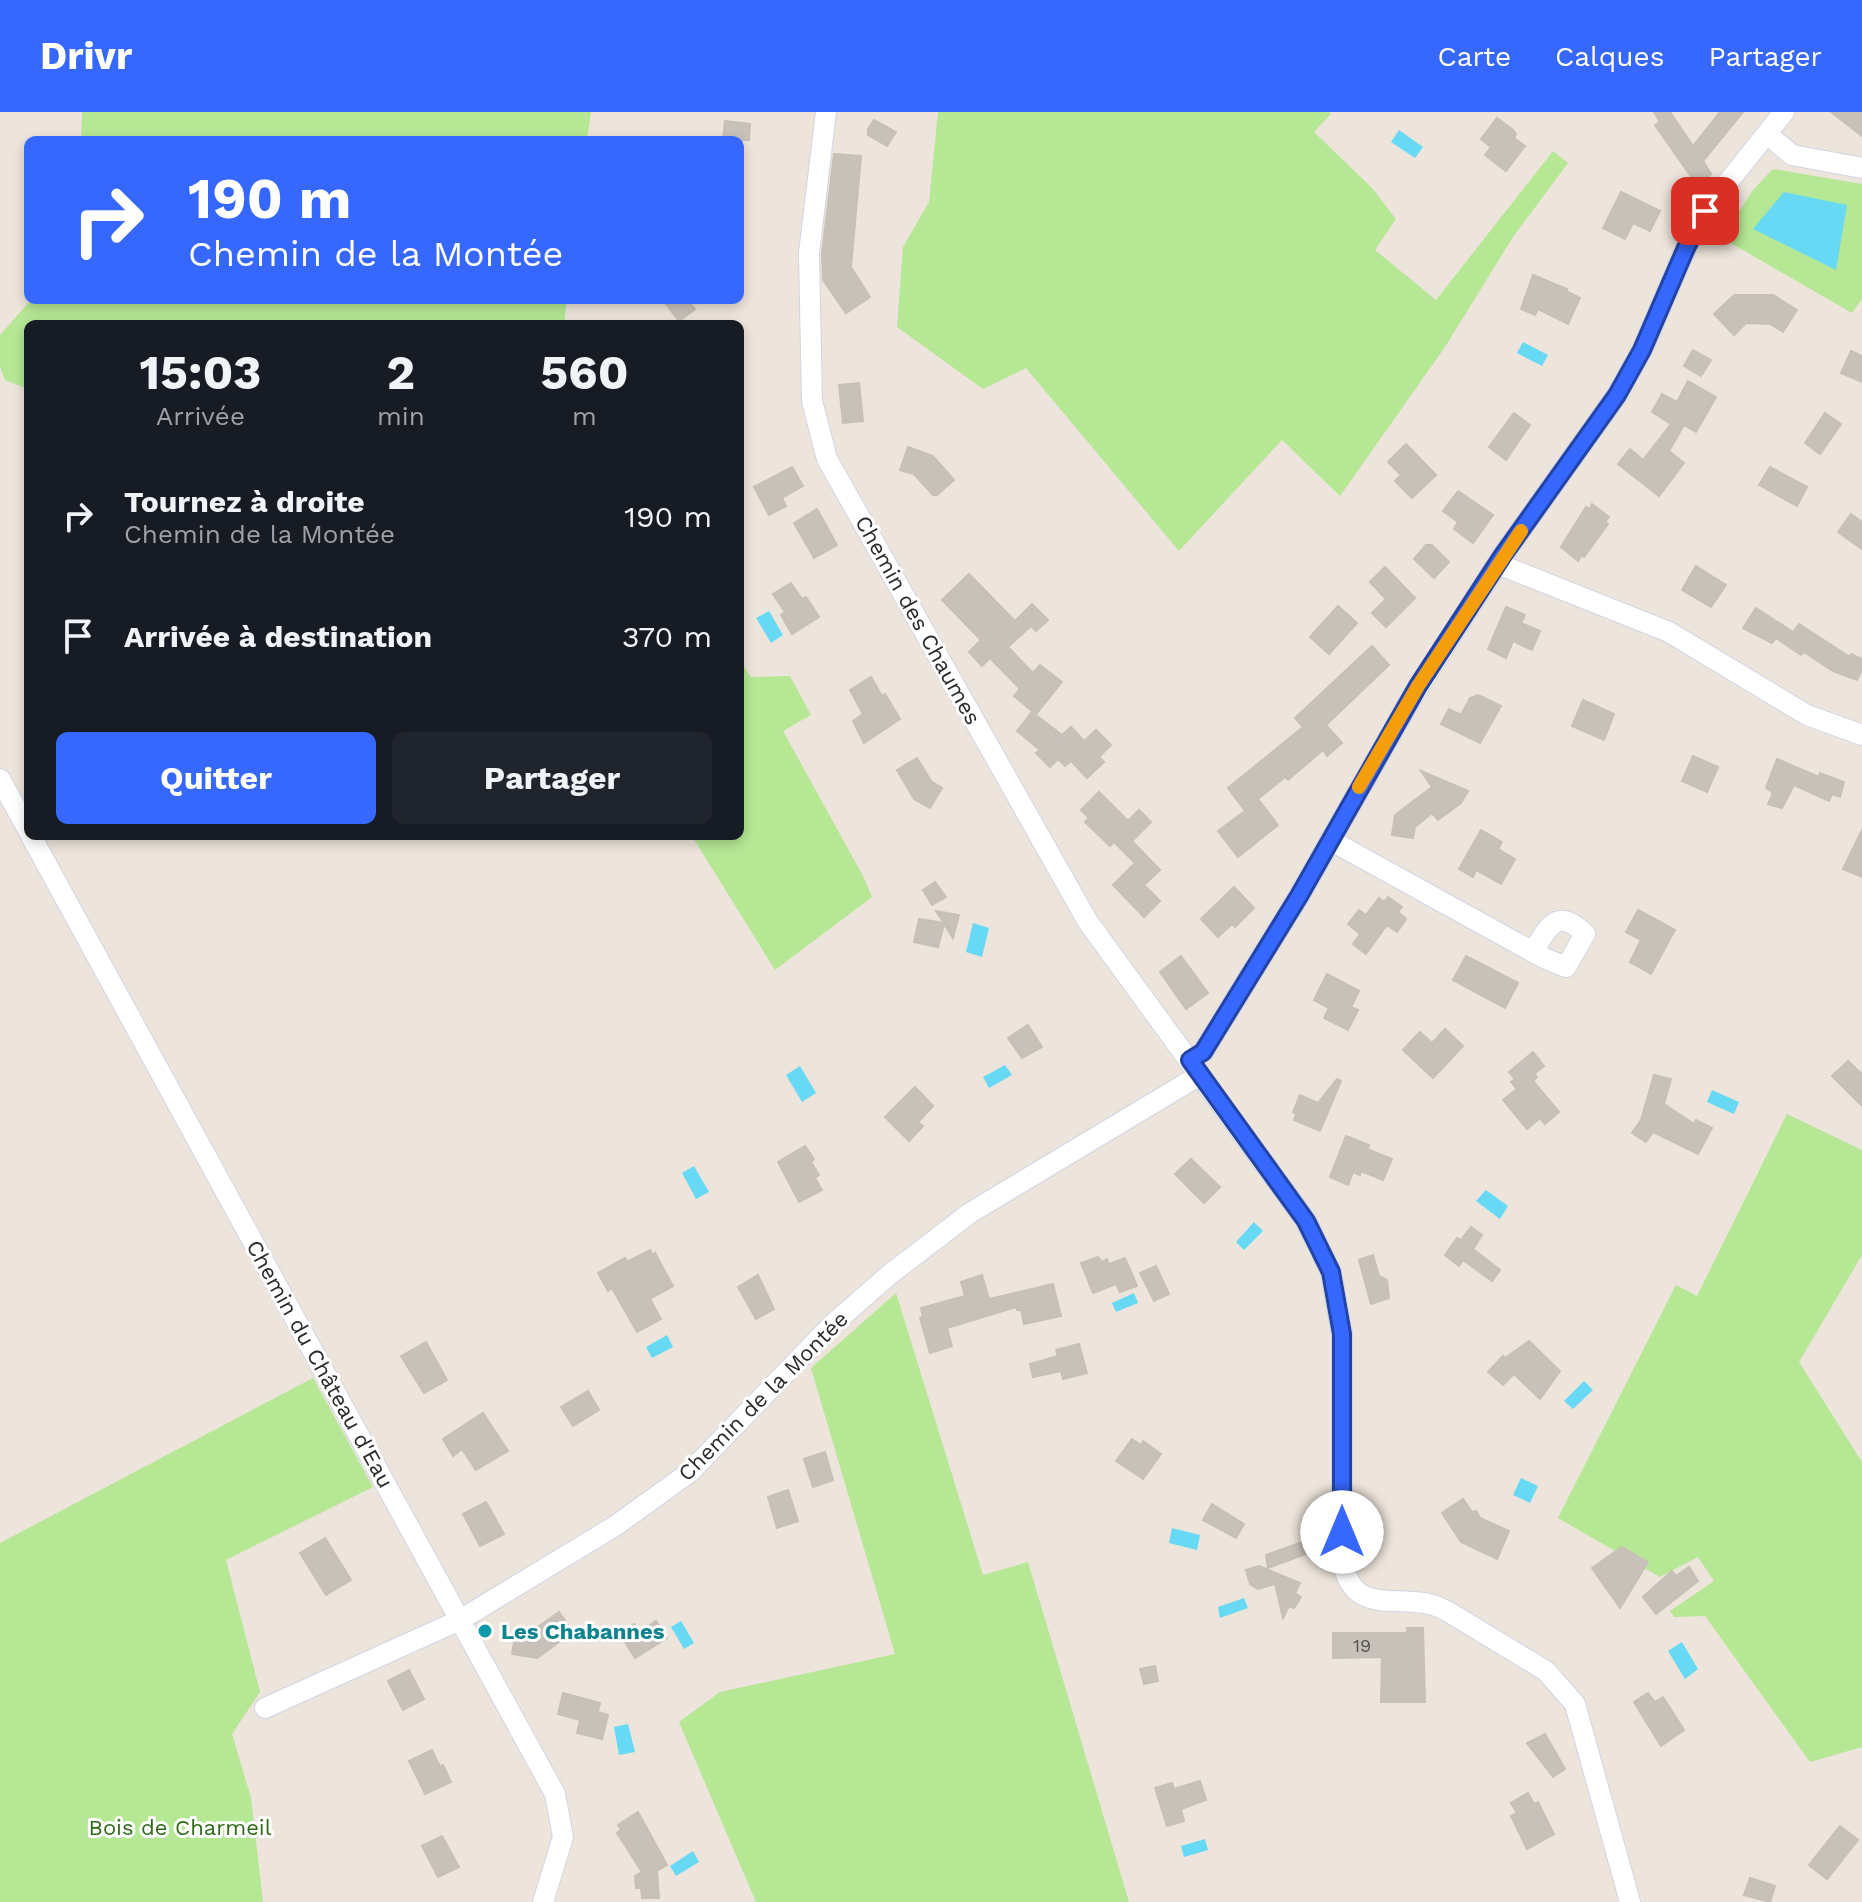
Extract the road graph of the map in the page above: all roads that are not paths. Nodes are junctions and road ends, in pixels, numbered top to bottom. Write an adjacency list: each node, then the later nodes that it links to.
1 (826, 112): 12 (street, Chemin des Chaumes)
2 (1784, 112): 3 (street, Chemin de la Montée)
3 (1767, 134): 4 (street); 5 (street, Chemin de la Montée)
4 (1862, 168)
5 (1498, 564): 6 (street); 10 (street, Chemin de la Montée)
6 (1862, 735)
7 (0, 779): 8 (street)
8 (24, 823)
9 (33, 840): 13 (street, Chemin du Château d'Eau)
10 (1330, 840): 11 (street); 12 (street, Chemin de la Montée)
11 (1533, 952)
12 (1195, 1067): 13 (street, Chemin de la Montée); 16 (street, Chemin des Chaumes)
13 (460, 1620): 14 (street, Chemin de la Montée); 15 (street, Chemin du Château d'Eau)
14 (265, 1708)
15 (543, 1902)
16 (1630, 1902)

